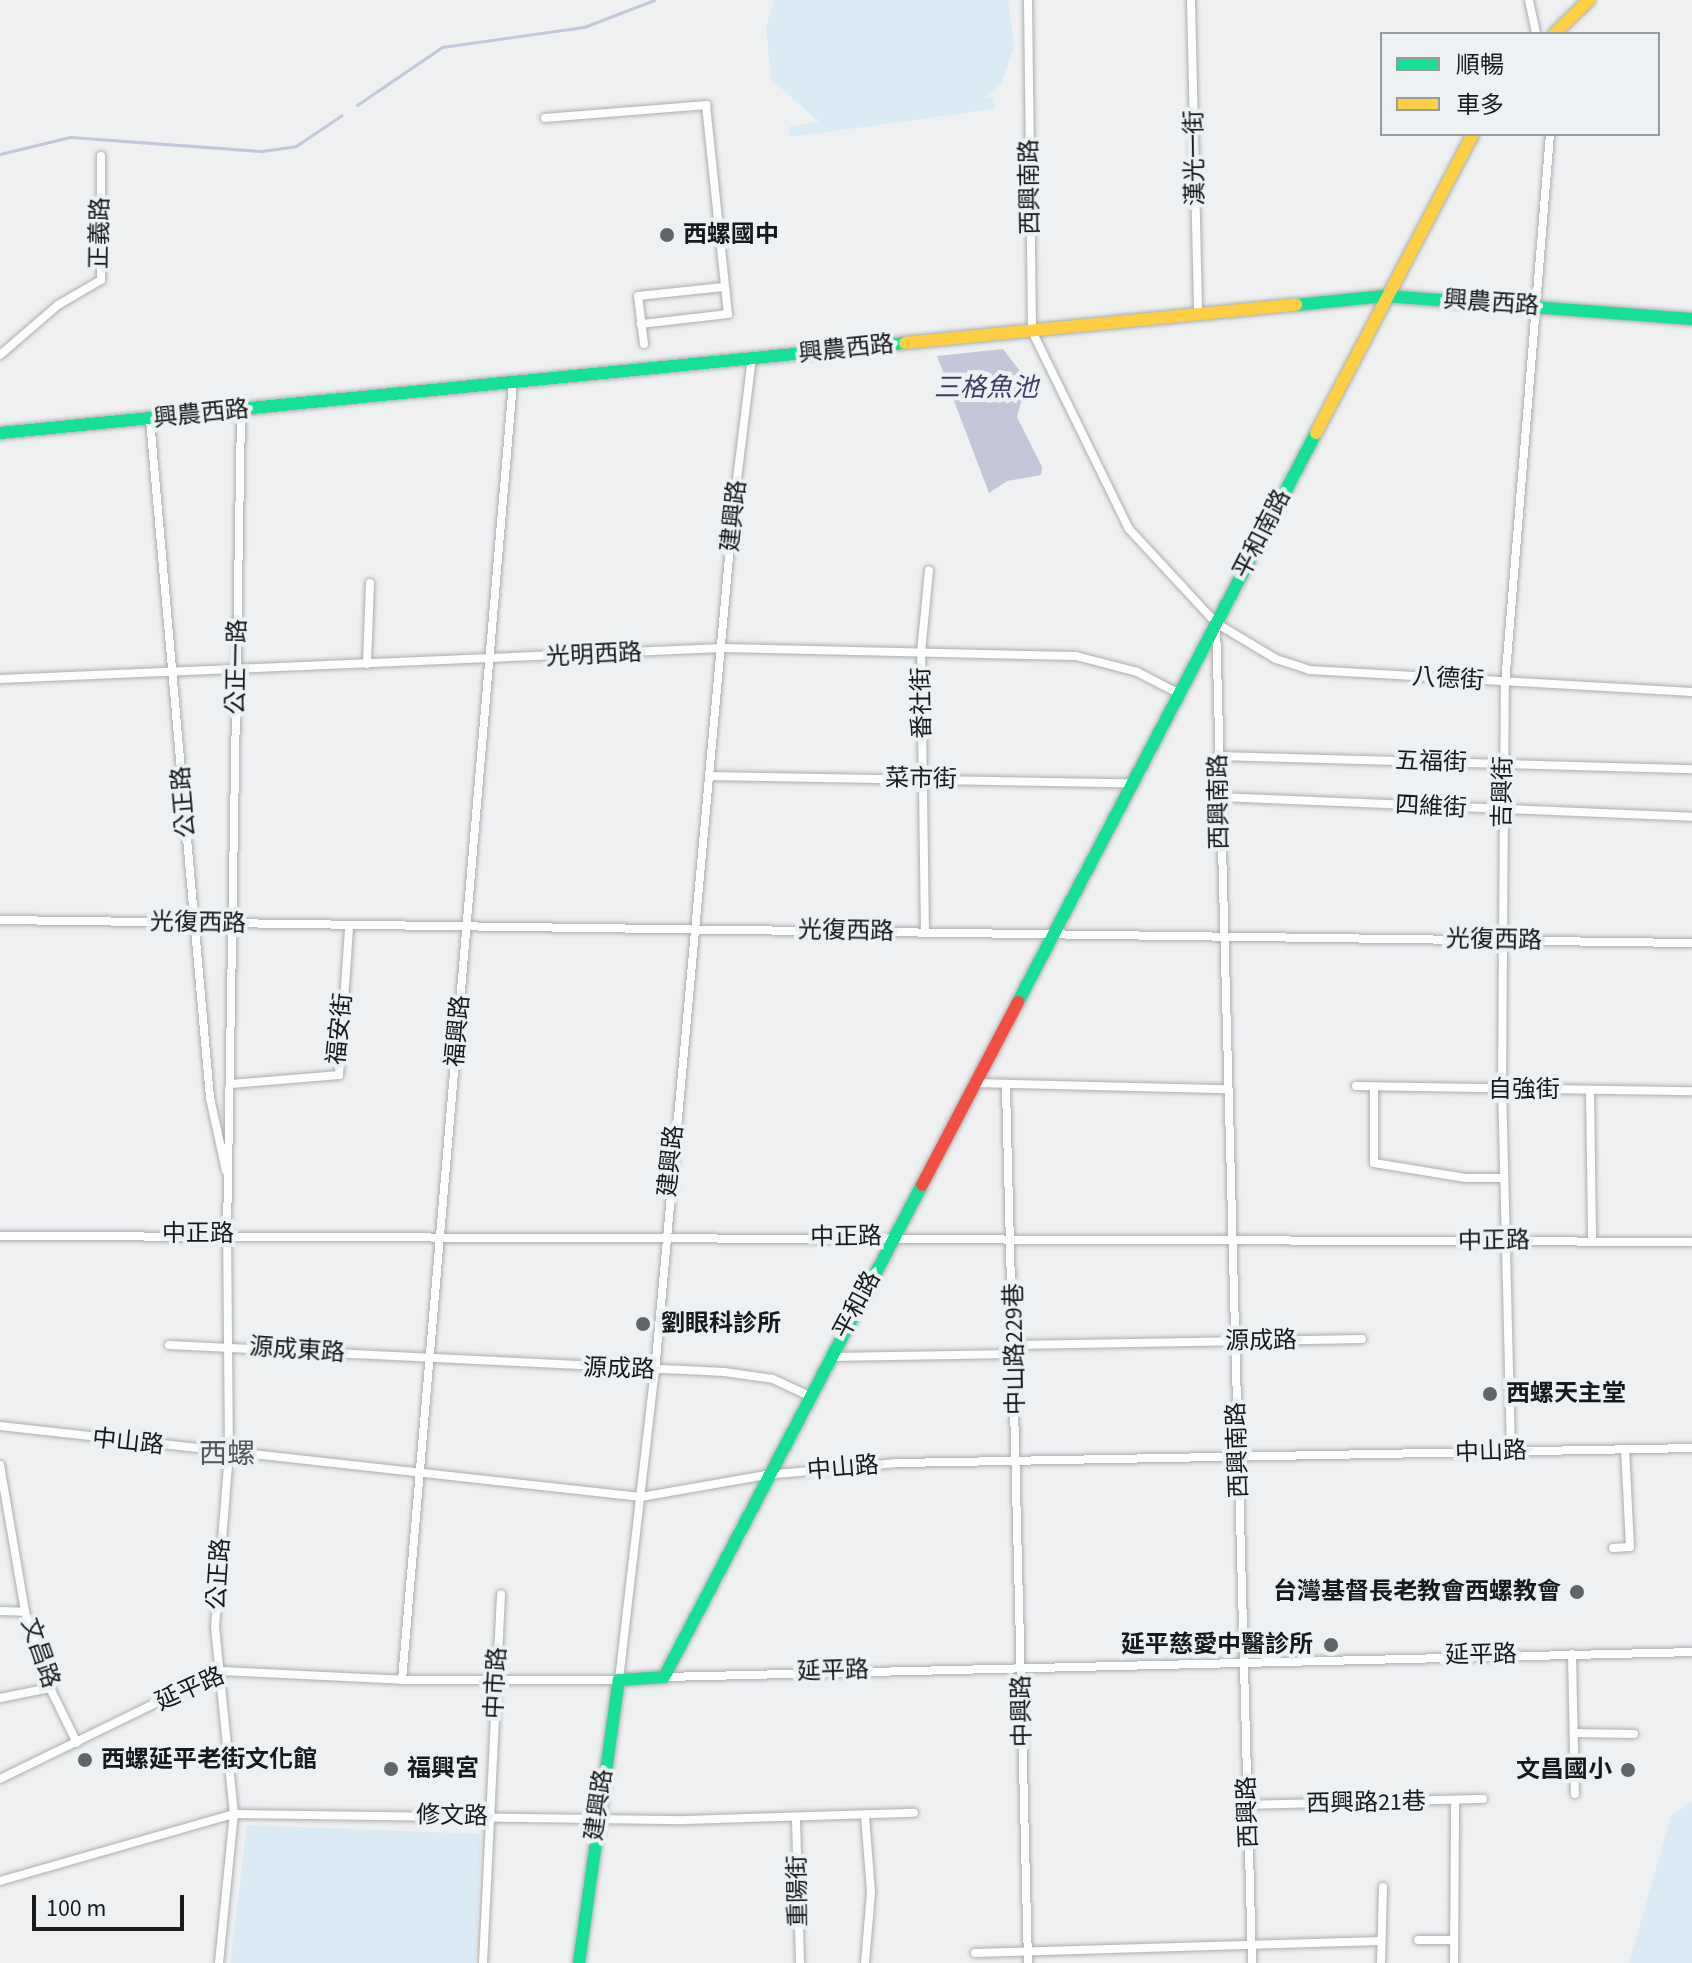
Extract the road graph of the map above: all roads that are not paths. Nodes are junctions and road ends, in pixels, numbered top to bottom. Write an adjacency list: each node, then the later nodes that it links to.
1 (1028, 0): 17 (street, 西興南路)
2 (1191, 0): 14 (street, 漢光一街)
3 (1529, 0): 5 (street)
4 (1589, 0): 6 (main road)
5 (1536, 32)
6 (1556, 32)
7 (545, 118): 11 (street)
8 (1472, 136): 12 (main road, 平和南路)
9 (1550, 136): 13 (street, 吉興街)
10 (101, 156): 19 (street, 正義路)
11 (724, 287): 16 (street); 16 (street)
12 (1385, 296): 13 (main road, 興農西路); 14 (main road, 興農西路); 27 (main road, 平和南路)
13 (1535, 306): 15 (main road, 興農西路); 35 (street, 吉興街)
14 (1198, 316): 17 (main road, 興農西路)
15 (1692, 319)
16 (641, 324): 18 (street)
17 (1032, 331): 20 (main road, 興農西路); 27 (street, 西興南路)
18 (644, 344)
19 (0, 355)
20 (752, 358): 21 (main road, 興農西路); 28 (street, 建興路)
21 (513, 382): 22 (main road, 興農西路); 30 (street, 福興路)
22 (241, 411): 23 (main road, 興農西路); 33 (street, 公正一路)
23 (150, 420): 24 (main road, 興農西路); 32 (street, 公正路)
24 (0, 433)
25 (929, 570): 29 (street, 番社街)
26 (370, 583): 31 (street)
27 (1216, 623): 35 (street, 八德街); 37 (main road, 平和南路); 38 (street, 西興南路)
28 (723, 648): 29 (street, 光明西路); 30 (street, 光明西路); 41 (street, 建興路)
29 (921, 653): 37 (street, 光明西路); 42 (street, 番社街)
30 (490, 659): 31 (street, 光明西路); 51 (street, 福興路)
31 (367, 664): 33 (street, 光明西路)
32 (171, 670): 33 (street, 光明西路); 34 (street, 光明西路); 48 (street, 公正路)
33 (236, 671): 49 (street, 公正一路)
34 (0, 679)
35 (1505, 684): 36 (street, 八德街); 39 (street, 吉興街)
36 (1692, 692)
37 (1180, 694): 43 (main road, 平和南路)
38 (1218, 756): 39 (street, 五福街); 44 (street, 西興南路)
39 (1504, 764): 40 (street, 五福街); 45 (street, 吉興街)
40 (1692, 769)
41 (711, 776): 42 (street, 菜市街); 52 (street, 建興路)
42 (923, 779): 43 (street, 菜市街); 53 (street, 番社街)
43 (1131, 783): 54 (main road, 平和南路)
44 (1219, 797): 45 (street, 四維街); 55 (street, 西興南路)
45 (1502, 811): 46 (street, 四維街); 56 (street, 吉興街)
46 (1692, 817)
47 (0, 920): 48 (street, 光復西路)
48 (196, 923): 49 (street, 光復西路); 68 (street, 公正路)
49 (234, 923): 50 (street, 光復西路); 59 (street, 公正路)
50 (349, 927): 51 (street, 光復西路); 59 (street, 福安街)
51 (468, 928): 52 (street, 光復西路); 70 (street, 福興路)
52 (696, 930): 53 (street, 光復西路); 73 (street, 建興路)
53 (925, 933): 54 (street, 光復西路)
54 (1051, 934): 55 (street, 光復西路); 58 (main road, 平和路)
55 (1221, 936): 56 (street, 光復西路); 63 (street, 西興南路)
56 (1502, 941): 57 (street, 光復西路); 64 (street, 吉興街)
57 (1692, 943)
58 (974, 1083): 61 (street); 72 (main road, 平和路)
59 (232, 1084): 68 (street, 公正路)
60 (1356, 1086): 62 (street, 自強街)
61 (1006, 1087): 63 (street); 74 (street, 中山路229巷)
62 (1374, 1088): 64 (street, 自強街); 67 (street)
63 (1226, 1089): 78 (street, 西興南路)
64 (1502, 1090): 65 (street, 自強街); 67 (street, 吉興街)
65 (1590, 1090): 66 (street, 自強街); 75 (street)
66 (1692, 1091)
67 (1504, 1178): 76 (street, 吉興街)
68 (229, 1183): 69 (street, 公正路)
69 (227, 1233): 70 (street, 中正路); 71 (street, 中正路); 82 (street, 公正路)
70 (438, 1234): 73 (street, 中正路); 85 (street, 福興路)
71 (0, 1236)
72 (894, 1236): 73 (street, 中正路); 74 (street, 中正路); 84 (main road, 平和路)
73 (663, 1237): 86 (street, 建興路)
74 (1013, 1238): 78 (street, 中正路); 83 (street, 中山路229巷)
75 (1592, 1240): 76 (street, 中正路); 77 (street, 中正路)
76 (1506, 1242): 78 (street, 中正路); 91 (street, 吉興街)
77 (1692, 1242)
78 (1229, 1243): 80 (street, 西興南路)
79 (1362, 1339): 80 (street, 源成路)
80 (1234, 1341): 83 (street, 源成路); 93 (street, 西興南路)
81 (169, 1345): 82 (street, 源成東路)
82 (228, 1345): 85 (street, 源成東路); 92 (street, 公正路)
83 (1015, 1350): 84 (street, 源成路); 94 (street, 中山路229巷)
84 (829, 1357): 87 (main road, 平和路)
85 (426, 1360): 86 (street, 源成路); 96 (street, 福興路)
86 (655, 1371): 87 (street, 源成路); 98 (street, 建興路)
87 (807, 1395): 97 (main road, 平和路)
88 (0, 1426): 92 (street, 中山路)
89 (1692, 1448): 90 (street, 中山路)
90 (1625, 1449): 91 (street, 中山路); 99 (street)
91 (1511, 1452): 93 (street, 中山路)
92 (229, 1454): 96 (street, 中山路); 107 (street, 公正路)
93 (1239, 1458): 94 (street, 中山路); 105 (street, 西興南路)
94 (1017, 1460): 97 (street, 中山路); 106 (street, 中興路)
95 (0, 1465): 102 (street, 文昌路)
96 (420, 1472): 98 (street, 中山路); 110 (street, 福興路)
97 (766, 1475): 98 (street, 中山路); 109 (main road, 平和路)
98 (641, 1497): 111 (street, 建興路)
99 (1613, 1548)
100 (501, 1594): 108 (street, 中市路)
101 (0, 1611): 102 (street)
102 (25, 1612): 112 (street, 文昌路)
103 (1692, 1652): 104 (street, 延平路)
104 (1572, 1654): 105 (street, 延平路); 114 (street)
105 (1244, 1661): 106 (street, 延平路); 121 (street, 西興路)
106 (1021, 1664): 109 (street, 延平路); 134 (street, 中興路)
107 (221, 1671): 110 (street, 延平路); 116 (street, 延平路); 123 (street, 公正路)
108 (495, 1677): 110 (street, 延平路); 111 (street, 延平路); 124 (street, 中市路)
109 (664, 1677): 111 (main road, 延平路)
110 (402, 1680)
111 (619, 1680): 126 (main road, 建興路)
112 (50, 1688): 113 (street); 116 (street, 文昌路)
113 (0, 1698)
114 (1575, 1733): 115 (street); 118 (street)
115 (1634, 1734)
116 (77, 1743): 117 (street, 延平路)
117 (0, 1779)
118 (1575, 1794)
119 (1483, 1799): 120 (street, 西興路21巷)
120 (1455, 1801): 121 (street, 西興路21巷); 131 (street)
121 (1248, 1805): 133 (street, 西興路)
122 (914, 1813): 125 (street, 修文路)
123 (234, 1814): 124 (street, 修文路); 128 (street, 修文路); 136 (street, 公正路)
124 (491, 1816): 126 (street, 修文路); 137 (street, 中市路)
125 (865, 1816): 127 (street, 修文路); 140 (street)
126 (596, 1819): 127 (street, 修文路); 138 (main road, 建興路)
127 (796, 1819): 139 (street, 重陽街)
128 (0, 1881)
129 (1383, 1887): 132 (street)
130 (1418, 1940): 131 (street)
131 (1454, 1940): 144 (street)
132 (1381, 1941): 133 (street); 143 (street)
133 (1252, 1942): 134 (street); 142 (street, 西興路)
134 (1028, 1951): 135 (street); 141 (street, 中興路)
135 (975, 1953)
136 (219, 1963)
137 (483, 1963)
138 (579, 1963)
139 (800, 1963)
140 (865, 1963)
141 (1028, 1963)
142 (1252, 1963)
143 (1381, 1963)
144 (1454, 1963)

